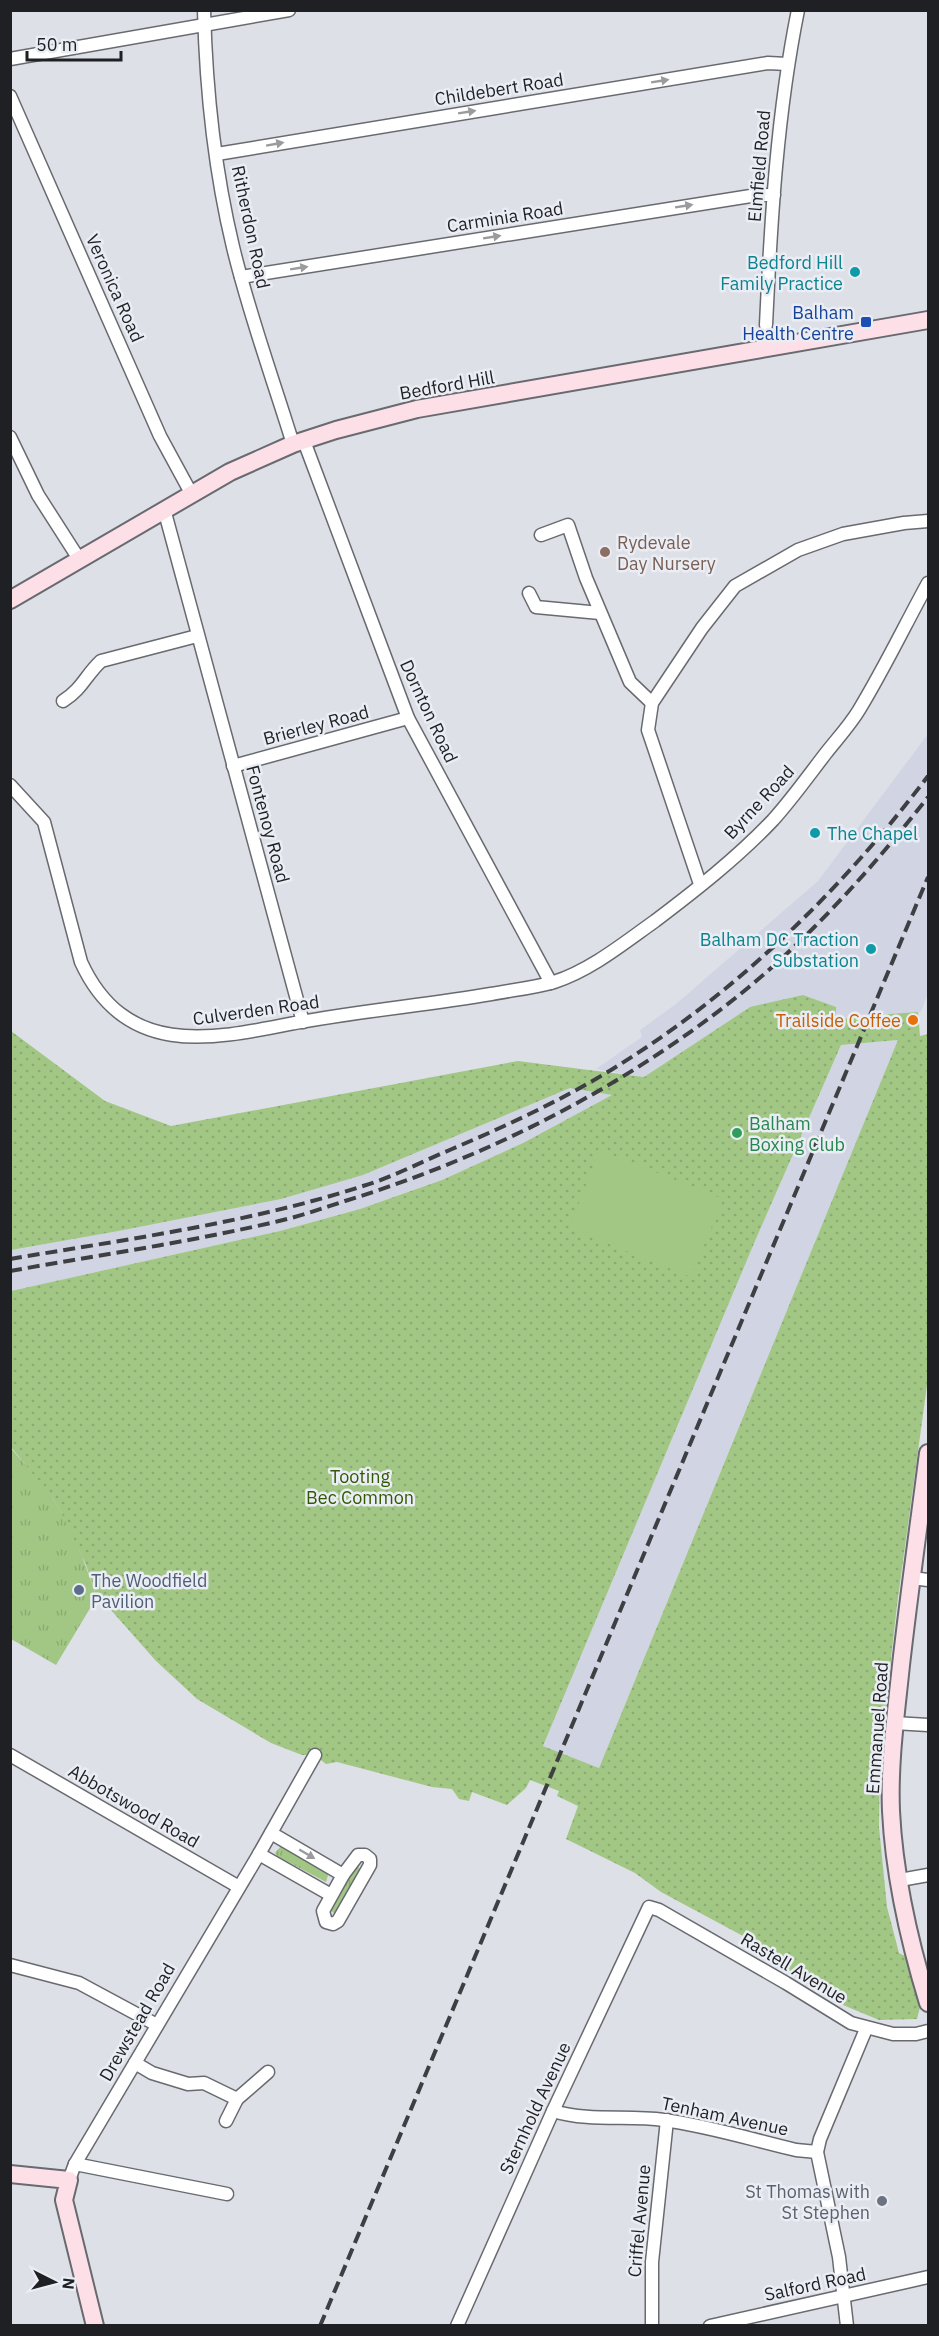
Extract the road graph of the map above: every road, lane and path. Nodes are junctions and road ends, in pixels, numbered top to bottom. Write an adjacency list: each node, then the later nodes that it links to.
1 (204, 10): 4 (street, Ritherdon Road)
2 (289, 10): 4 (street)
3 (798, 10): 6 (street, Elmfield Road)
4 (204, 26): 5 (street); 8 (street, Ritherdon Road)
5 (10, 59)
6 (787, 64): 8 (street, Childebert Road, one-way to 6); 9 (street, Elmfield Road)
7 (10, 96): 15 (street, Veronica Road)
8 (217, 154): 10 (street, Ritherdon Road)
9 (774, 195): 10 (street, Carminia Road, one-way to 9); 12 (street, Elmfield Road)
10 (241, 278): 14 (street, Ritherdon Road)
11 (928, 320): 14 (main road, Bedford Hill)
12 (766, 325)
13 (10, 437): 19 (street)
14 (298, 443): 15 (main road, Bedford Hill); 27 (street, Dornton Road)
15 (192, 493): 16 (main road, Bedford Hill)
16 (164, 509): 19 (main road, Bedford Hill); 24 (street, Fontenoy Road)
17 (928, 521): 26 (street)
18 (541, 535): 23 (street)
19 (79, 558): 22 (main road, Bedford Hill)
20 (928, 583): 30 (street, Byrne Road)
21 (530, 593): 23 (street)
22 (10, 600)
23 (600, 613): 26 (street)
24 (197, 636): 25 (street); 28 (street, Fontenoy Road)
25 (63, 701)
26 (652, 703): 30 (street)
27 (408, 718): 28 (street, Brierley Road); 31 (street, Dornton Road)
28 (233, 766): 32 (street, Fontenoy Road)
29 (10, 785): 32 (street, Culverden Road)
30 (700, 884): 31 (street, Byrne Road)
31 (551, 983): 32 (street, Culverden Road)
32 (303, 1022)
33 (928, 1453): 34 (main road, Emmanuel Road)
34 (920, 1579): 35 (main road, Emmanuel Road)
35 (894, 1723): 36 (street); 43 (main road, Emmanuel Road)
36 (928, 1725)
37 (10, 1755): 44 (street, Abbotswood Road)
38 (315, 1755): 39 (street, Drewstead Road)
39 (271, 1833): 40 (street, Drewstead Road); 41 (street, one-way to 41)
40 (259, 1854): 44 (street, Drewstead Road); 45 (street)
41 (343, 1875): 45 (street); 45 (street)
42 (928, 1875): 43 (street)
43 (900, 1880): 48 (main road, Emmanuel Road)
44 (239, 1887): 49 (street, Drewstead Road)
45 (331, 1895)
46 (649, 1907): 50 (street, Rastell Avenue); 55 (street, Sternhold Avenue)
47 (10, 1965): 49 (street)
48 (928, 2003)
49 (157, 2025): 52 (street, Drewstead Road)
50 (866, 2029): 51 (street, Rastell Avenue); 58 (street)
51 (928, 2031)
52 (135, 2063): 54 (street); 59 (street, Drewstead Road)
53 (268, 2072): 54 (street)
54 (237, 2099): 57 (street)
55 (553, 2111): 56 (street, Tenham Avenue); 66 (street, Sternhold Avenue)
56 (667, 2120): 58 (street, Tenham Avenue); 67 (street, Criffel Avenue)
57 (226, 2121)
58 (817, 2152): 64 (street)
59 (75, 2164): 61 (street, Drewstead Road); 62 (street)
60 (10, 2174): 61 (main road)
61 (69, 2180): 65 (main road, Drewstead Road)
62 (227, 2194)
63 (928, 2277): 64 (street, Salford Road)
64 (845, 2296): 68 (street, Salford Road); 69 (street)
65 (95, 2325)
66 (457, 2325)
67 (652, 2325)
68 (710, 2325)
69 (847, 2325)

